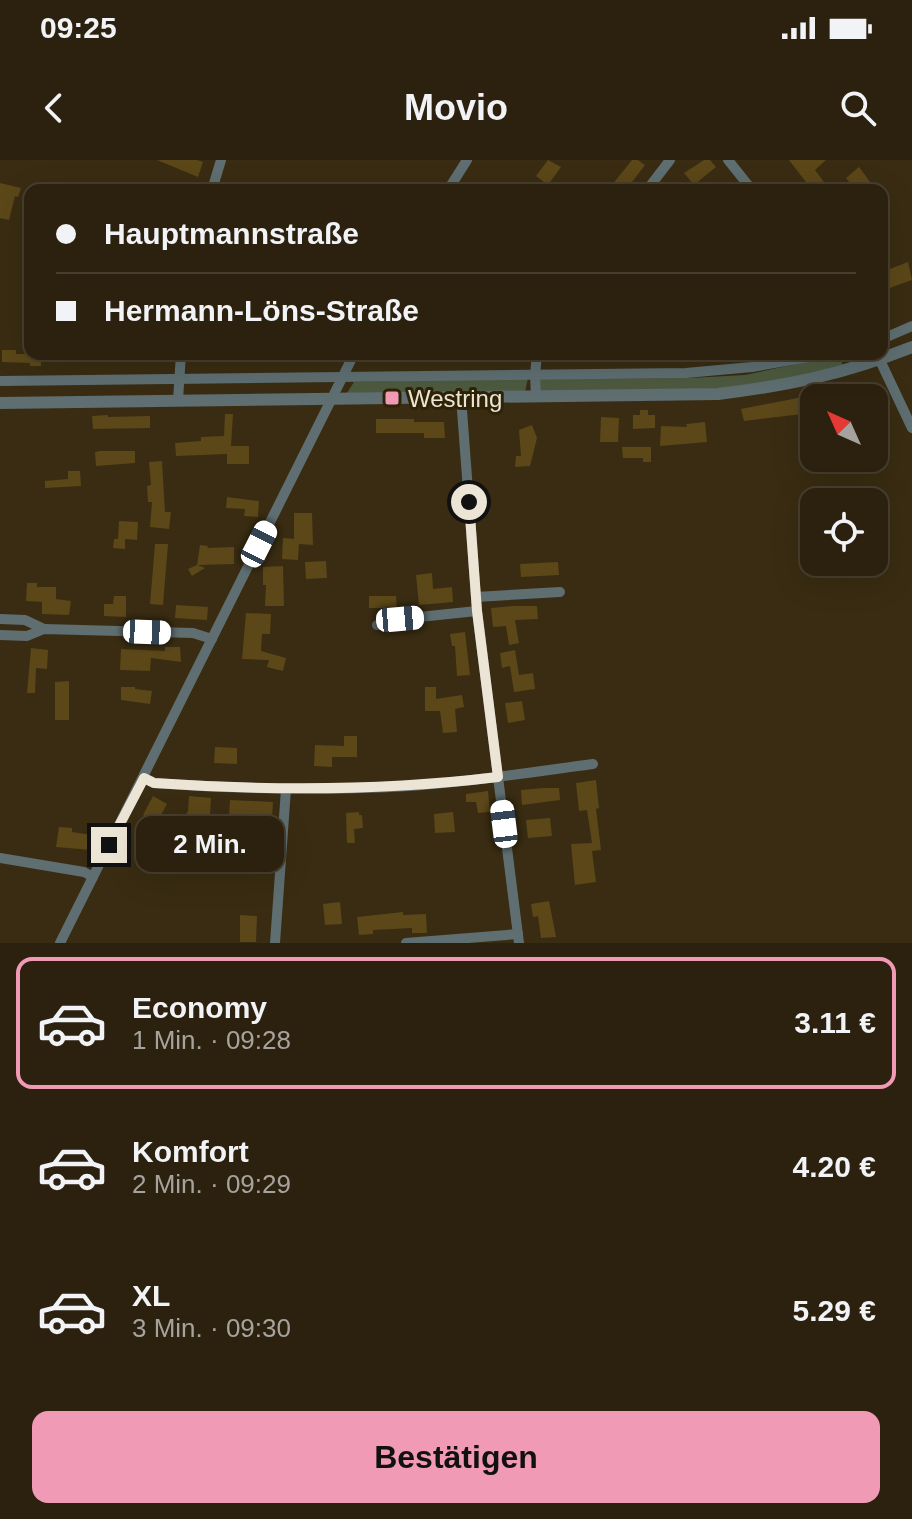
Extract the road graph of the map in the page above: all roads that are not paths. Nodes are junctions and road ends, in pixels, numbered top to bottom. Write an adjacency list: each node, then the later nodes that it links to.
1 (221, 160): 5 (street)
2 (467, 160): 6 (street)
3 (670, 160): 7 (street)
4 (728, 160): 8 (street)
5 (214, 184)
6 (452, 184)
7 (652, 184)
8 (747, 184)
9 (912, 326): 10 (street)
10 (888, 336)
11 (912, 347): 12 (street)
12 (888, 354)
13 (180, 360): 21 (street)
14 (351, 360): 20 (street)
15 (536, 360): 19 (street)
16 (785, 360): 19 (street)
17 (870, 360): 25 (street)
18 (879, 360): 28 (street)
19 (535, 375): 20 (street); 25 (street)
20 (342, 377): 21 (street); 23 (street)
21 (179, 378): 22 (street); 26 (street)
22 (0, 381)
23 (332, 397): 24 (street); 26 (street); 36 (street)
24 (461, 397): 25 (street); 30 (street)
25 (536, 397)
26 (178, 400): 27 (street)
27 (0, 403)
28 (912, 428)
29 (560, 592): 30 (street)
30 (476, 597): 31 (street)
31 (477, 611): 33 (street); 38 (street)
32 (0, 619): 34 (street)
33 (377, 625)
34 (44, 629): 35 (street); 36 (street)
35 (0, 635)
36 (212, 639): 39 (street)
37 (593, 764): 38 (street)
38 (498, 777): 40 (street); 43 (street)
39 (144, 778): 40 (street); 42 (street)
40 (286, 789): 45 (street)
41 (0, 858): 42 (street)
42 (93, 877): 44 (street)
43 (518, 939): 46 (street)
44 (60, 943)
45 (275, 943)
46 (406, 943)

